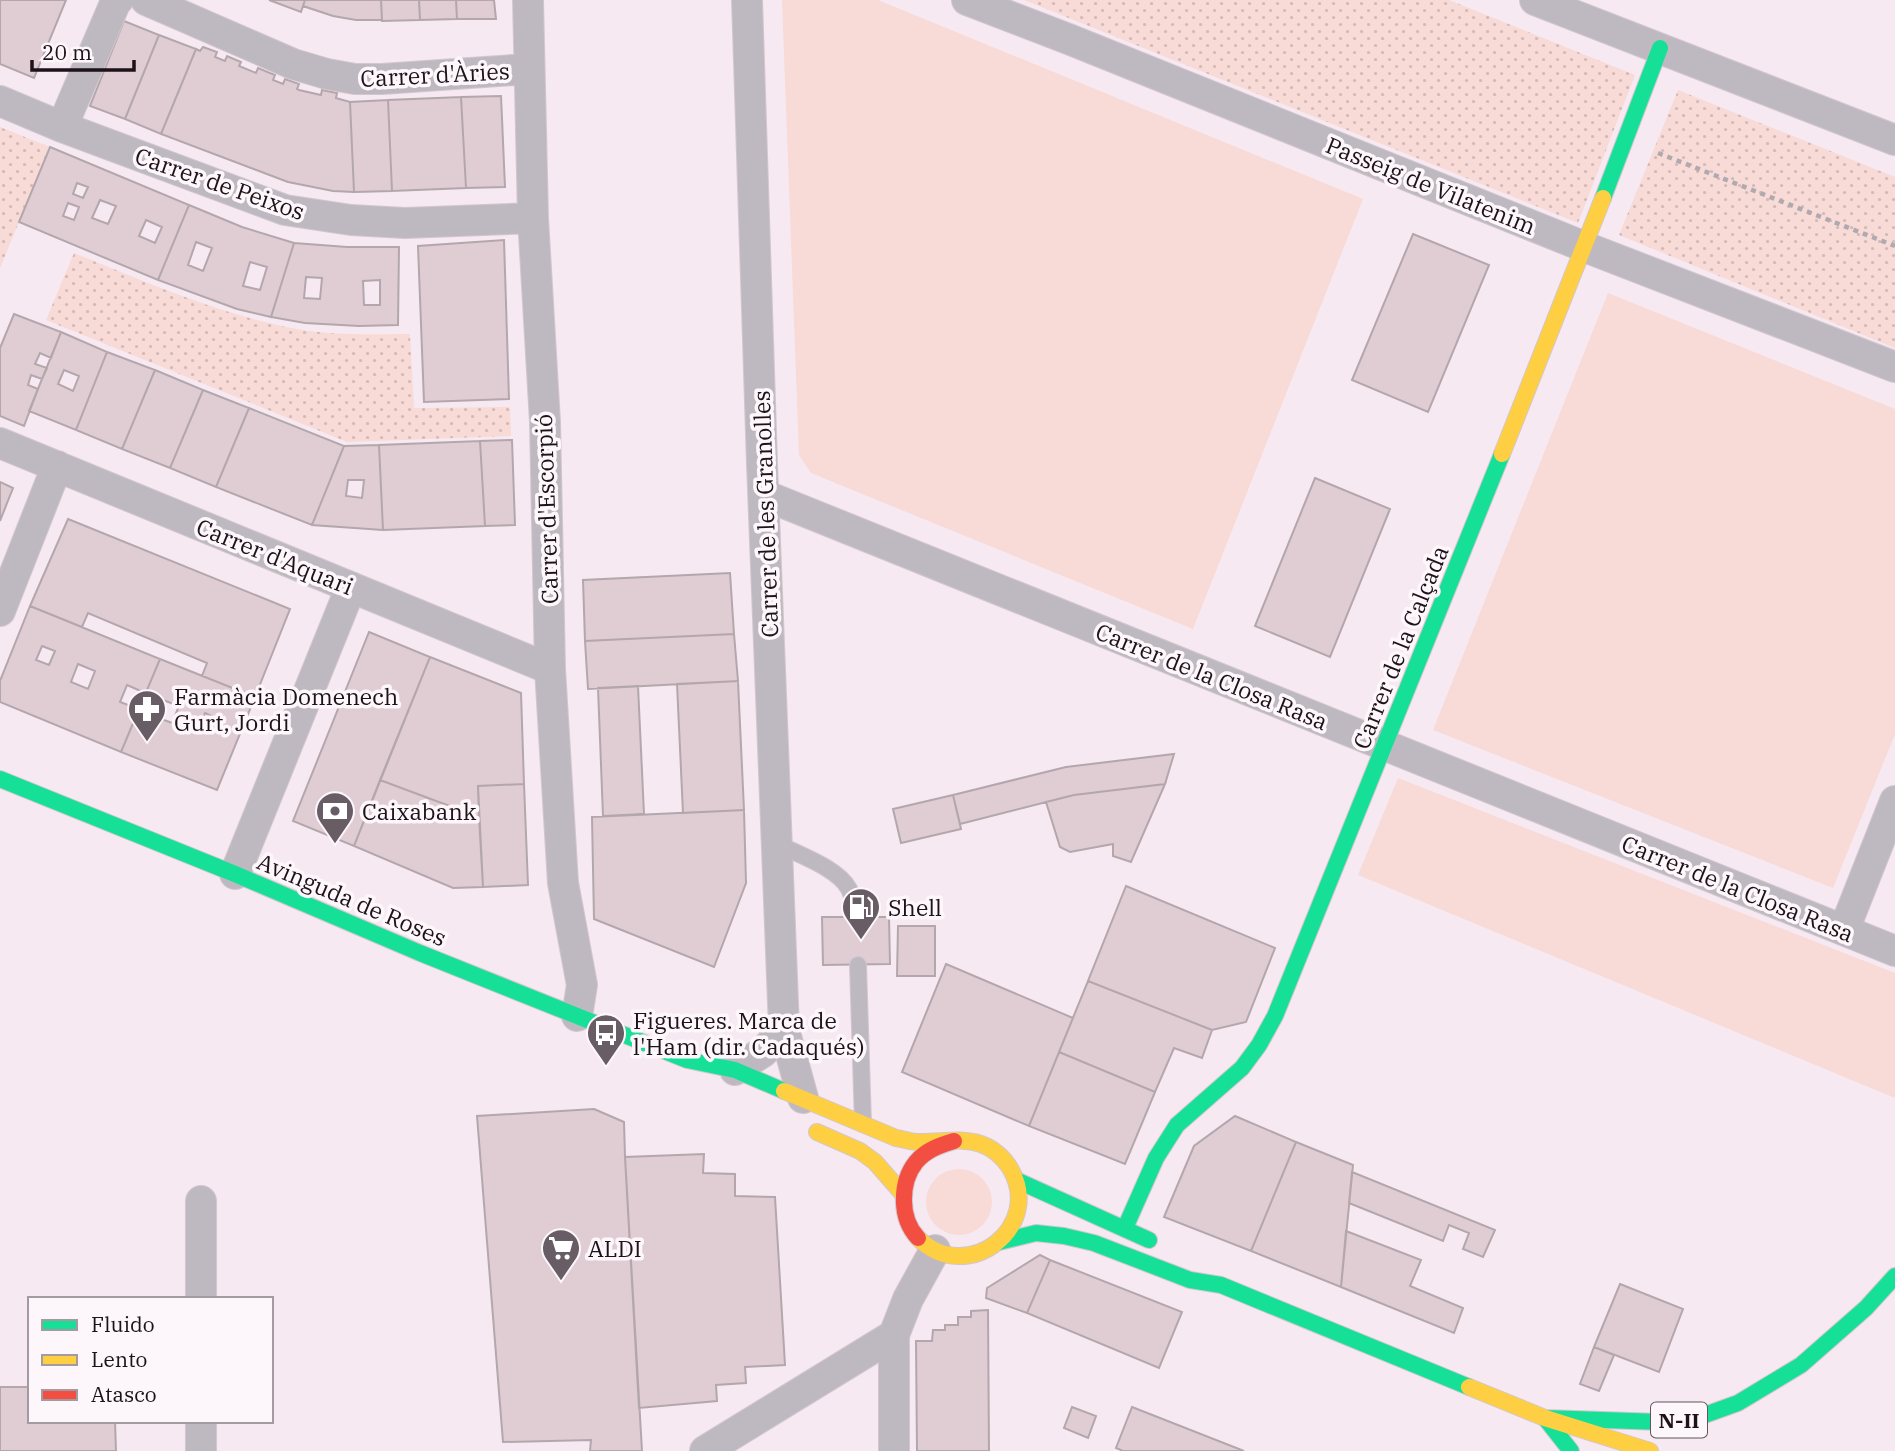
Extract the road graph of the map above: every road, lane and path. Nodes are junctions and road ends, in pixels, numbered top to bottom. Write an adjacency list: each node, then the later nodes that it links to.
1 (118, 0): 10 (street)
2 (146, 0): 8 (street, Carrer d'Àries)
3 (528, 0): 8 (street, Carrer d'Escorpió)
4 (747, 0): 19 (street, Carrer de les Granolles)
5 (967, 0): 15 (street, Passeig de Vilatenim)
6 (1535, 0): 7 (street)
7 (1660, 48): 11 (street); 12 (main road, Carrer de la Calçada)
8 (528, 69): 13 (street, Carrer d'Escorpió)
9 (0, 101): 10 (street, Carrer de Peixos)
10 (62, 127): 13 (street, Carrer de Peixos)
11 (1895, 140)
12 (1625, 141): 14 (path); 15 (main road, Carrer de la Calçada)
13 (533, 218): 22 (street, Carrer d'Escorpió)
14 (1895, 246)
15 (1585, 247): 16 (street, Passeig de Vilatenim); 23 (main road, Carrer de la Calçada)
16 (1895, 367)
17 (0, 443): 18 (street, Carrer d'Aquari)
18 (57, 466): 20 (street, Carrer d'Aquari); 21 (street)
19 (764, 495): 23 (street, Carrer de la Closa Rasa); 26 (street, Carrer de les Granolles)
20 (351, 587): 22 (street, Carrer d'Aquari); 27 (street)
21 (0, 611)
22 (550, 669): 32 (street, Carrer d'Escorpió)
23 (1385, 745): 29 (street, Carrer de la Closa Rasa); 41 (main road, Carrer de la Calçada)
24 (0, 779): 27 (main road, Avinguda de Roses)
25 (1895, 801): 29 (street)
26 (778, 844): 28 (lane); 33 (street, Carrer de les Granolles)
27 (235, 874): 32 (main road, Avinguda de Roses)
28 (857, 917)
29 (1844, 930): 30 (street, Carrer de la Closa Rasa)
30 (1895, 951)
31 (859, 965): 36 (lane)
32 (577, 1016): 34 (main road, Avinguda de Roses)
33 (784, 1029): 34 (street); 35 (street, Carrer de les Granolles)
34 (733, 1079): 35 (main road, Avinguda de Roses)
35 (801, 1111): 36 (main road); 39 (main road)
36 (863, 1124): 37 (main road)
37 (954, 1141): 38 (main road); 39 (main road)
38 (1016, 1180): 41 (main road); 42 (main road)
39 (902, 1193): 44 (main road)
40 (201, 1201): 48 (street)
41 (1125, 1228): 43 (main road)
42 (999, 1242): 44 (main road); 47 (main road)
43 (1161, 1246)
44 (935, 1250): 49 (street)
45 (1194, 1265): 47 (main road)
46 (1895, 1276): 50 (main road, N-II)
47 (1221, 1285): 50 (main road)
48 (201, 1297)
49 (894, 1335): 53 (street); 54 (street)
50 (1545, 1418): 55 (main road); 56 (main road); 57 (main road)
51 (201, 1423): 52 (street)
52 (201, 1451)
53 (705, 1451)
54 (894, 1451)
55 (1571, 1451)
56 (1604, 1451)
57 (1650, 1451)

